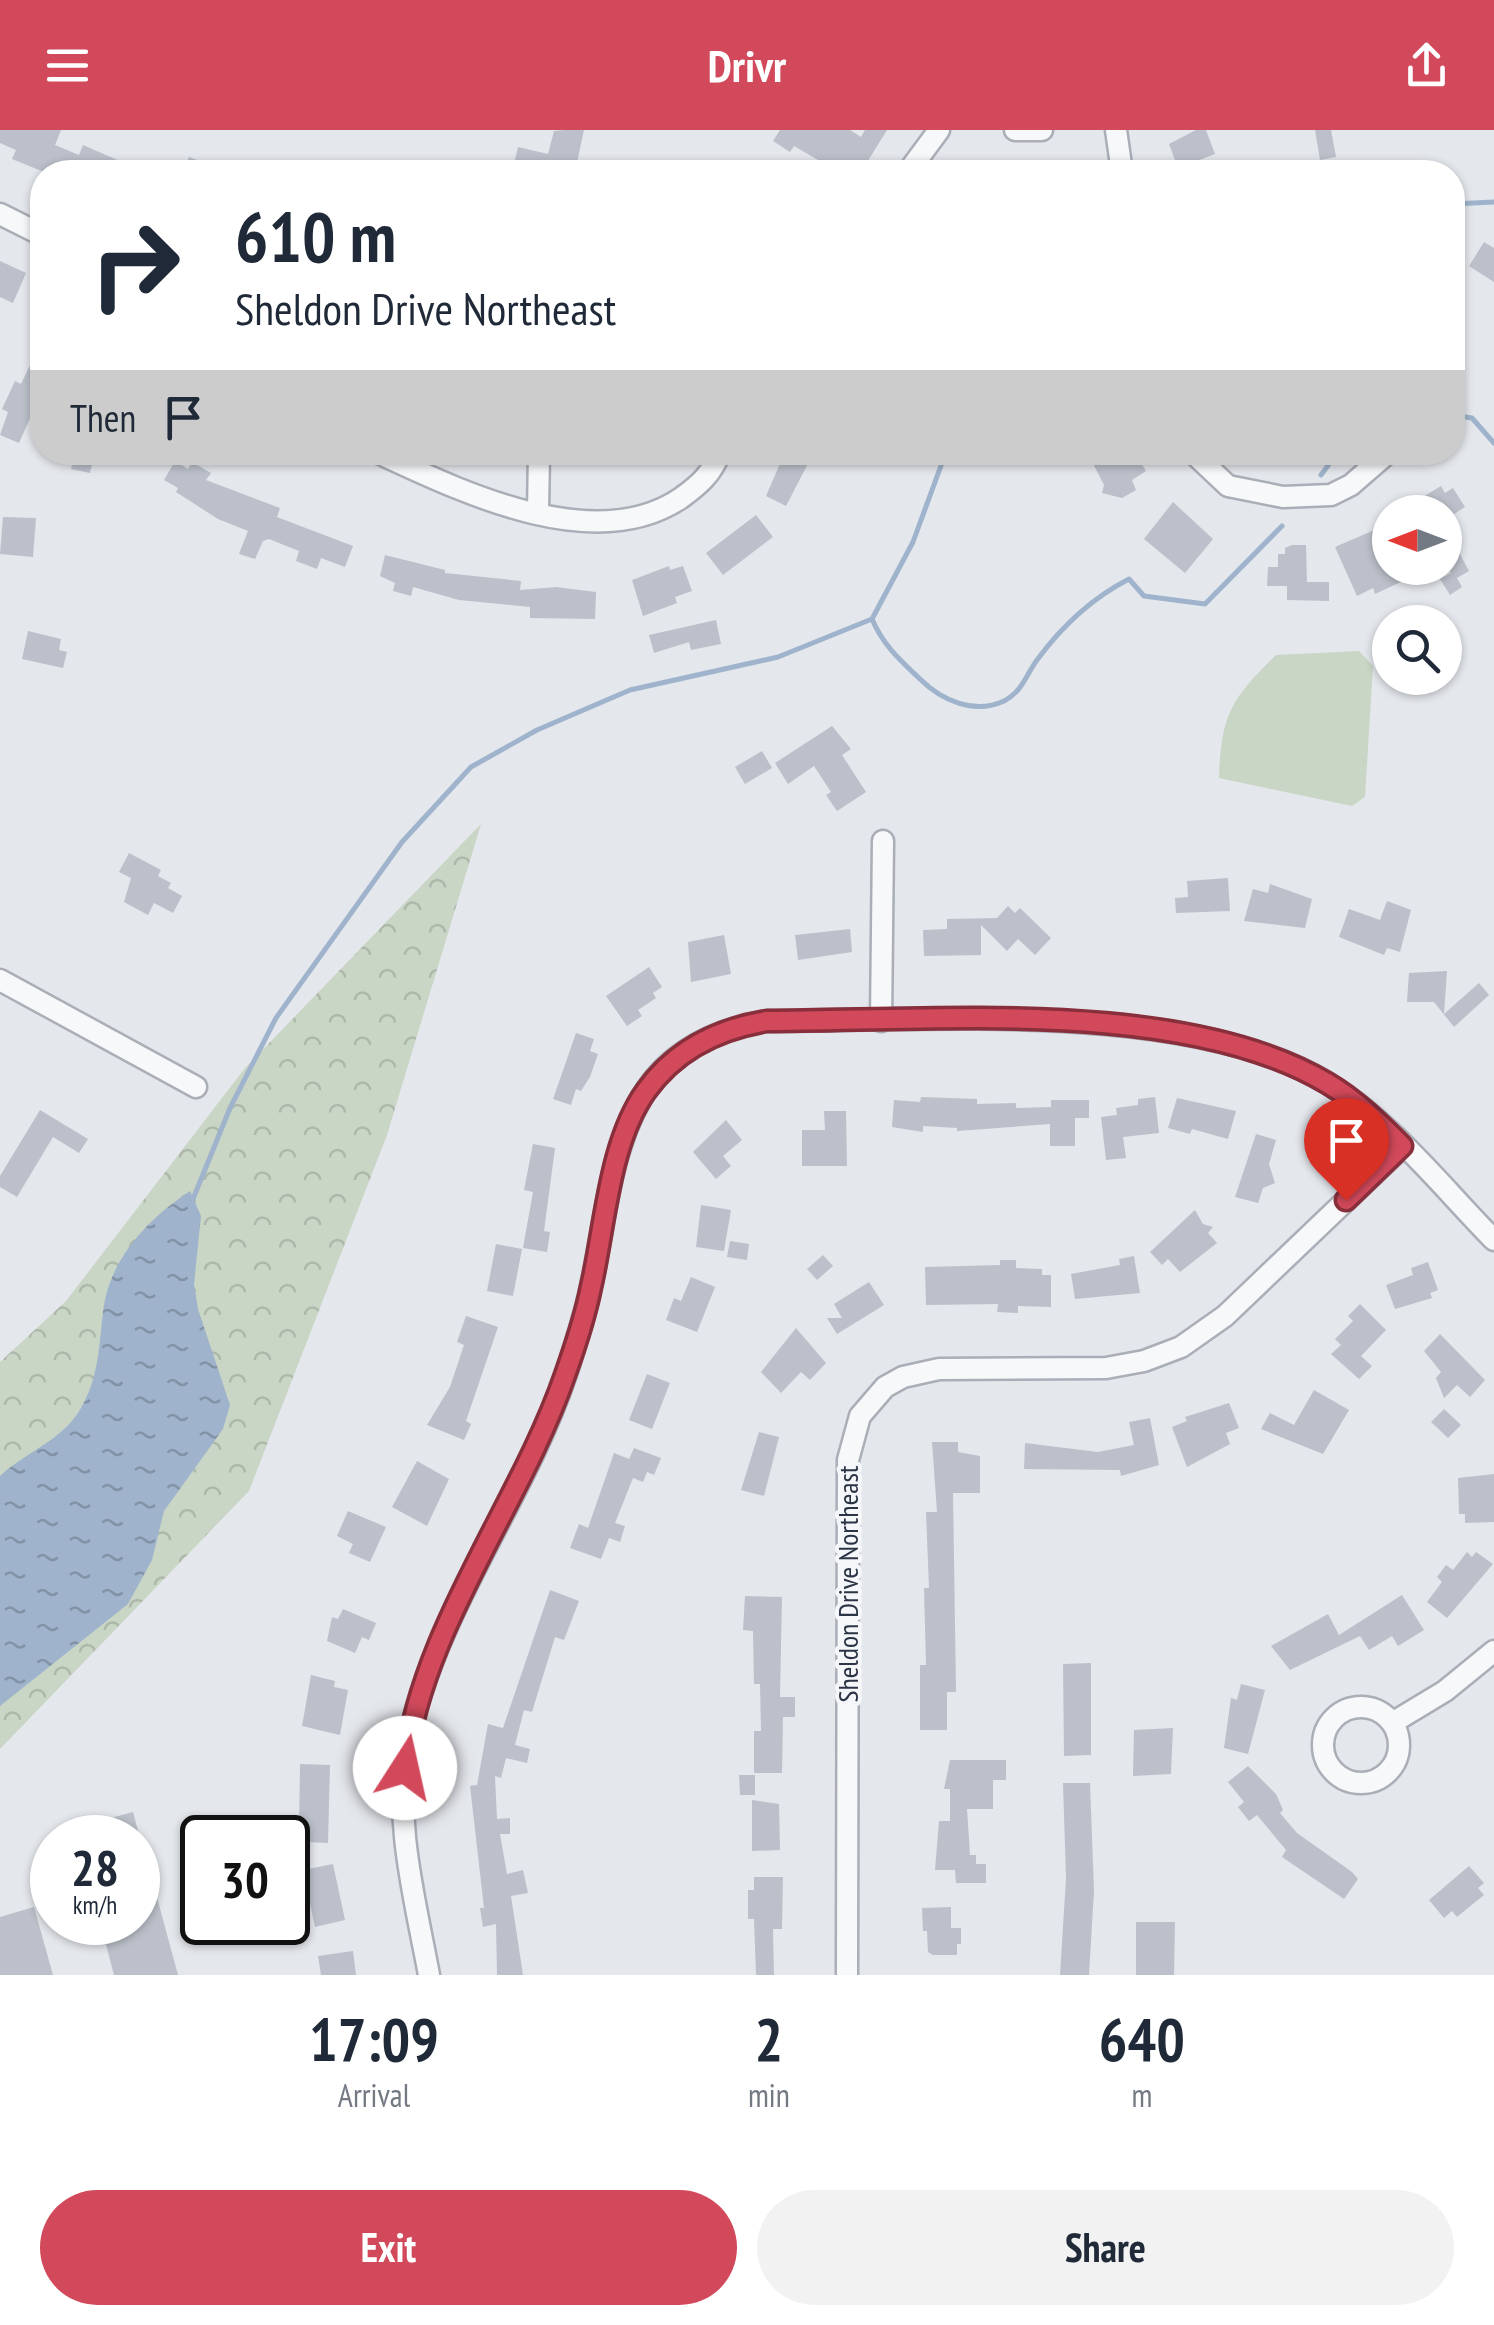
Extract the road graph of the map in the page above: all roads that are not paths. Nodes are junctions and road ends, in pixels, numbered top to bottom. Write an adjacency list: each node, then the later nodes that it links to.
1 (939, 130): 5 (street)
2 (1015, 130): 3 (street)
3 (1042, 130)
4 (1116, 130): 6 (street)
5 (917, 160)
6 (1120, 160)
7 (0, 214): 8 (street)
8 (30, 229)
9 (404, 465): 14 (street)
10 (538, 465): 14 (street)
11 (712, 465): 14 (street)
12 (1206, 465): 13 (street)
13 (1374, 465)
14 (538, 513)
15 (884, 841): 17 (street)
16 (0, 980): 18 (street)
17 (881, 1020): 19 (street); 23 (street)
18 (196, 1087)
19 (1402, 1146): 20 (street); 24 (street, Sheldon Drive Northeast)
20 (1494, 1240)
21 (1494, 1651): 22 (street)
22 (1392, 1723)
23 (429, 1975)
24 (847, 1975)

